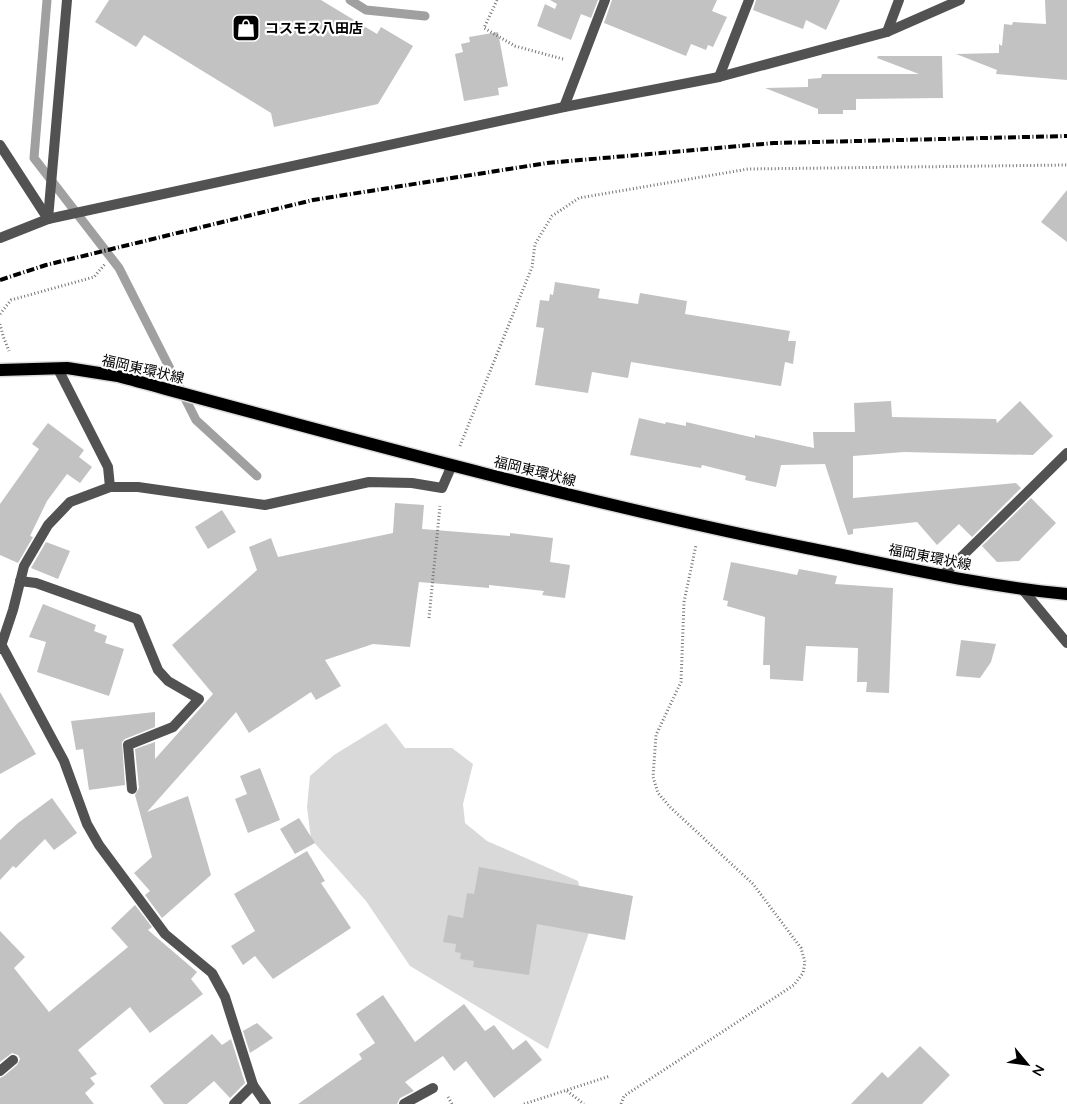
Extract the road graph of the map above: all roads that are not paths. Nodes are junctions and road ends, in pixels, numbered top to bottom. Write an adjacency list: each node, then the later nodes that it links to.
1 (67, 0): 10 (street)
2 (604, 0): 8 (street)
3 (750, 0): 7 (street)
4 (899, 0): 6 (street)
5 (960, 0): 6 (street)
6 (887, 32): 7 (street)
7 (720, 77): 8 (street)
8 (564, 107): 10 (street)
9 (0, 145): 10 (street)
10 (48, 219): 11 (street)
11 (0, 238)
12 (58, 369): 13 (main road, 福岡東環状線); 15 (main road, 福岡東環状線); 16 (street)
13 (0, 370)
14 (1067, 452): 17 (street)
15 (452, 466): 16 (street); 17 (main road, 福岡東環状線)
16 (110, 487): 18 (street)
17 (943, 575): 19 (main road, 福岡東環状線)
18 (20, 582): 22 (street); 23 (street)
19 (1023, 590): 20 (main road, 福岡東環状線); 21 (street)
20 (1067, 594)
21 (1067, 643)
22 (0, 645): 26 (street)
23 (132, 789)
24 (13, 1060): 25 (street)
25 (0, 1071)
26 (254, 1085): 28 (street); 29 (street)
27 (433, 1088): 30 (street)
28 (234, 1104)
29 (266, 1104)
30 (404, 1104)

